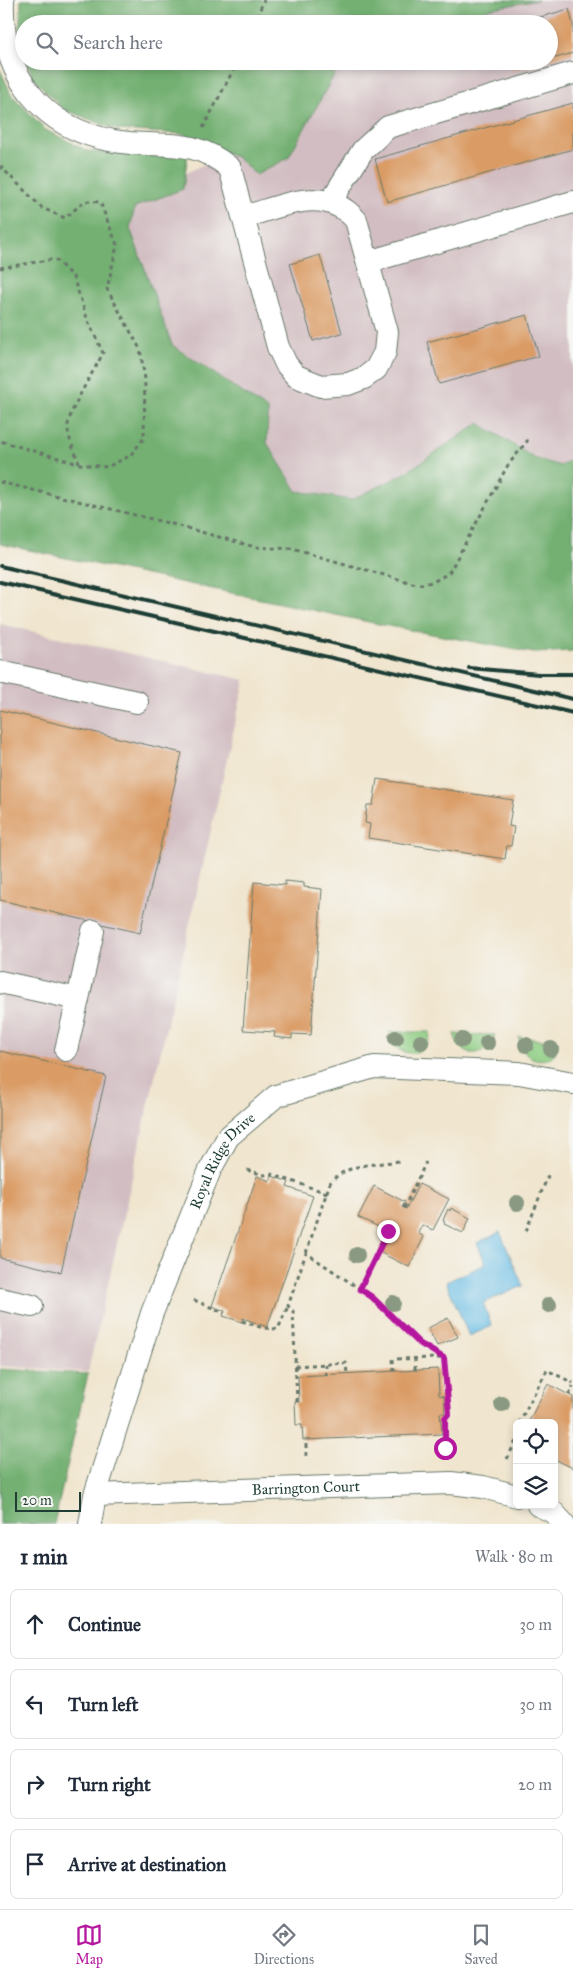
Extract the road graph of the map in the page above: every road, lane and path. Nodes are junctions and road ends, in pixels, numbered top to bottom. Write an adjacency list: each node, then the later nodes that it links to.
1 (4, 0): 4 (street)
2 (264, 0): 3 (path)
3 (258, 15)
4 (15, 67)
5 (17, 70): 8 (street)
6 (233, 70): 8 (path)
7 (573, 73): 10 (street)
8 (193, 146): 12 (street)
9 (0, 166): 17 (path)
10 (331, 201): 12 (street); 13 (street)
11 (573, 202): 13 (street)
12 (244, 217): 13 (street)
13 (368, 262)
14 (0, 268): 17 (path)
15 (528, 440): 18 (path)
16 (0, 441): 17 (path)
17 (79, 464)
18 (0, 482)
19 (0, 672): 20 (street)
20 (137, 702)
21 (93, 931): 23 (street)
22 (0, 982): 23 (street)
23 (78, 999): 24 (street)
24 (66, 1050)
25 (573, 1083): 59 (street, Royal Ridge Drive)
26 (399, 1161): 30 (path)
27 (426, 1162): 31 (path)
28 (247, 1170): 30 (path)
29 (549, 1172): 33 (path)
30 (327, 1193): 34 (path)
31 (404, 1208)
32 (388, 1231): 35 (path)
33 (526, 1231)
34 (306, 1253): 35 (path); 39 (path)
35 (360, 1289): 43 (path)
36 (0, 1299): 38 (street)
37 (194, 1300): 40 (path)
38 (32, 1306)
39 (288, 1306): 41 (path); 45 (path)
40 (224, 1313)
41 (242, 1321)
42 (414, 1358): 43 (path); 46 (path); 47 (path)
43 (444, 1358): 56 (path)
44 (326, 1364): 45 (path); 48 (path); 49 (path)
45 (295, 1366): 52 (path)
46 (415, 1370)
47 (394, 1371)
48 (347, 1374)
49 (326, 1375)
50 (573, 1384): 51 (path); 53 (path)
51 (569, 1395)
52 (297, 1402)
53 (521, 1419)
54 (306, 1440): 57 (path)
55 (513, 1447): 58 (path)
56 (445, 1448)
57 (306, 1456)
58 (507, 1459)
59 (95, 1495): 60 (street, Barrington Court); 62 (street, Royal Ridge Drive)
60 (513, 1495)
61 (547, 1509): 63 (street)
62 (90, 1524)
63 (564, 1524)

